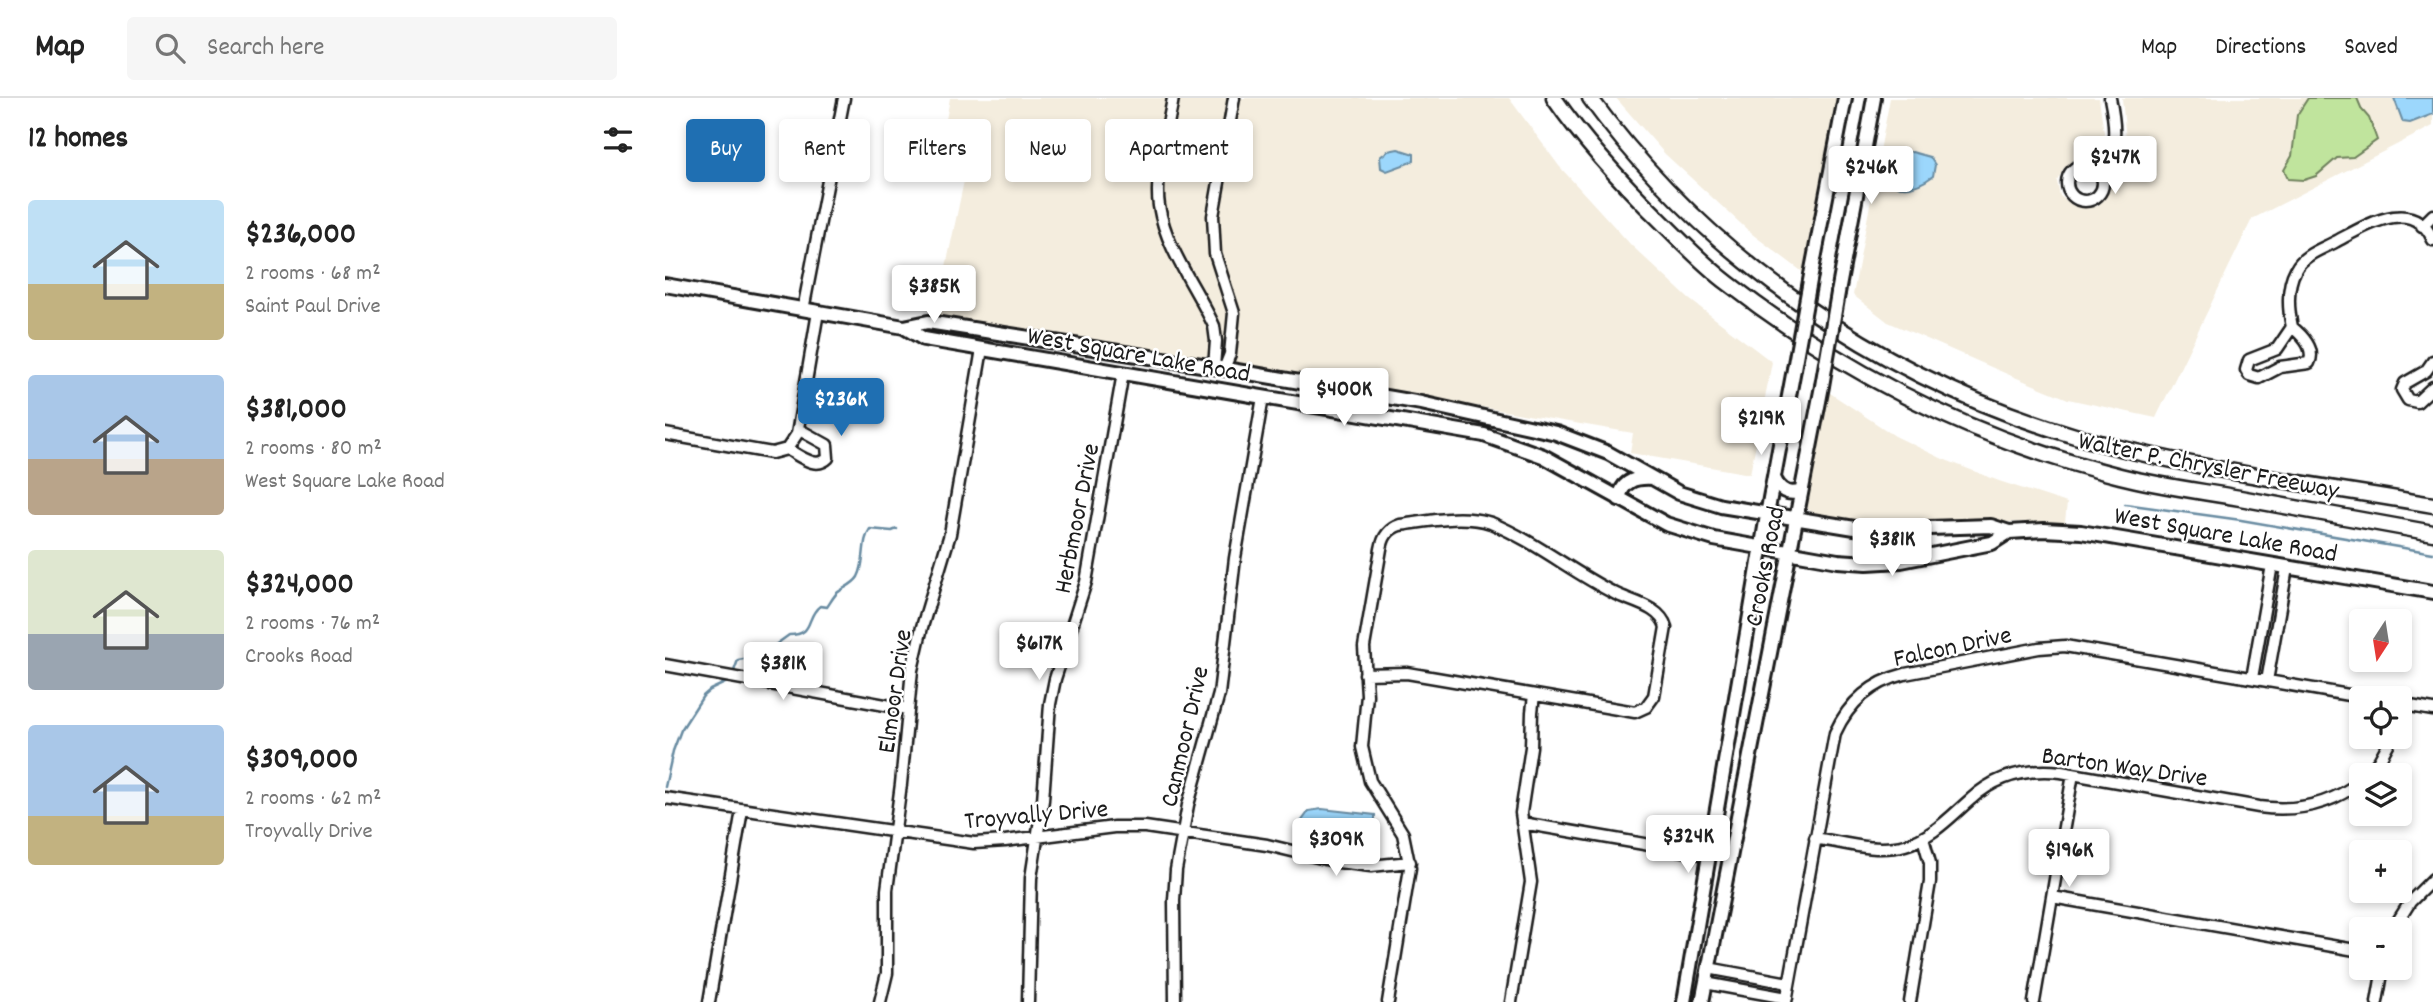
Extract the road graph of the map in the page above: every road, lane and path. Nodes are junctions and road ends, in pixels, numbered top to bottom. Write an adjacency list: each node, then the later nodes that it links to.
1 (844, 98): 13 (street)
2 (1173, 98): 21 (street)
3 (1234, 98): 21 (street)
4 (1554, 98): 42 (highway, Walter P. Chrysler Freeway)
5 (1590, 98): 37 (highway, Walter P. Chrysler Freeway)
6 (1845, 98): 34 (main road, Crooks Road, bridge)
7 (1874, 98): 35 (main road, Crooks Road, bridge)
8 (2110, 98): 9 (street)
9 (2098, 167)
10 (2433, 215): 11 (street)
11 (2429, 232): 17 (street)
12 (665, 285): 13 (main road, West Square Lake Road)
13 (803, 310): 14 (main road, West Square Lake Road)
14 (818, 312): 15 (main road, West Square Lake Road); 28 (street)
15 (904, 327): 16 (main road, West Square Lake Road); 18 (main road, West Square Lake Road)
16 (957, 327): 18 (main road); 21 (main road, West Square Lake Road)
17 (2292, 327): 17 (street)
18 (948, 343): 19 (main road, West Square Lake Road)
19 (982, 349): 22 (main road, West Square Lake Road); 58 (street, Elmoor Drive)
20 (2433, 361): 23 (street)
21 (1219, 368): 24 (main road); 25 (main road, West Square Lake Road)
22 (1123, 373): 24 (main road, West Square Lake Road); 69 (street, Herbmoor Drive)
23 (2433, 387)
24 (1210, 388): 26 (main road, West Square Lake Road)
25 (1372, 394): 27 (main road); 29 (main road, West Square Lake Road)
26 (1263, 397): 27 (main road, West Square Lake Road); 68 (street, Canmoor Drive)
27 (1363, 414): 32 (main road, West Square Lake Road)
28 (798, 429): 31 (street); 31 (street)
29 (1542, 430): 32 (main road); 33 (main road, West Square Lake Road)
30 (665, 434): 31 (street)
31 (787, 449)
32 (1528, 449): 36 (main road, West Square Lake Road)
33 (1652, 478): 36 (main road); 38 (main road, West Square Lake Road)
34 (1774, 478): 35 (main road); 38 (main road, Crooks Road)
35 (1801, 491): 39 (main road, Crooks Road)
36 (1619, 499): 43 (main road, West Square Lake Road)
37 (2433, 505)
38 (1767, 514): 39 (main road, West Square Lake Road); 43 (main road, Crooks Road)
39 (1795, 519): 40 (main road, West Square Lake Road); 44 (main road, Crooks Road)
40 (1921, 530): 41 (main road, West Square Lake Road); 45 (main road)
41 (2009, 532): 45 (main road, West Square Lake Road); 46 (main road, West Square Lake Road)
42 (2433, 533)
43 (1762, 548): 44 (main road, West Square Lake Road); 48 (main road, Crooks Road)
44 (1788, 552): 45 (main road, West Square Lake Road); 50 (main road, Crooks Road)
45 (1913, 558)
46 (2272, 565): 47 (main road, West Square Lake Road); 53 (street)
47 (2287, 568): 49 (main road, West Square Lake Road); 54 (street)
48 (1755, 585): 50 (main road); 60 (main road, Crooks Road)
49 (2433, 592)
50 (1780, 595): 61 (main road, Crooks Road)
51 (665, 665): 58 (street)
52 (1365, 674): 55 (street); 55 (street); 74 (street)
53 (2252, 678): 54 (street, Falcon Drive); 70 (street, Falcon Drive)
54 (2267, 681): 56 (street, Falcon Drive)
55 (1534, 695): 66 (street)
56 (2349, 695)
57 (2412, 708): 59 (street)
58 (907, 709): 67 (street, Elmoor Drive)
59 (2433, 710)
60 (1732, 720): 61 (main road); 72 (main road, Crooks Road)
61 (1756, 729): 73 (main road, Crooks Road)
62 (2073, 774): 63 (street, Barton Way Drive); 71 (street, Barton Way Drive); 76 (street)
63 (2349, 789)
64 (665, 798): 65 (street, Troyvally Drive)
65 (742, 810): 67 (street, Troyvally Drive); 85 (street)
66 (1522, 823): 72 (street); 90 (street)
67 (894, 830): 69 (street, Troyvally Drive); 86 (street, Elmoor Drive)
68 (1183, 831): 69 (street, Troyvally Drive); 74 (street, Troyvally Drive); 88 (street, Canmoor Drive)
69 (1037, 837): 87 (street, Herbmoor Drive)
70 (1815, 838): 71 (street, Barton Way Drive); 83 (street, Falcon Drive)
71 (1923, 838): 93 (street)
72 (1709, 853): 73 (main road); 80 (main road, Crooks Road)
73 (1728, 861): 79 (main road, Crooks Road)
74 (1410, 862): 89 (street)
75 (2433, 879): 77 (street)
76 (2052, 897): 78 (street); 94 (street)
77 (2401, 917)
78 (2349, 949)
79 (1708, 968): 82 (main road, Crooks Road); 83 (street)
80 (1689, 974): 82 (main road); 91 (main road, Crooks Road)
81 (2381, 980): 95 (street)
82 (1705, 983): 84 (street); 92 (main road, Crooks Road)
83 (1789, 983): 84 (street, Falcon Drive)
84 (1786, 1000)
85 (709, 1002)
86 (880, 1002)
87 (1028, 1002)
88 (1175, 1002)
89 (1388, 1002)
90 (1511, 1002)
91 (1684, 1002)
92 (1702, 1002)
93 (1910, 1002)
94 (2034, 1002)
95 (2377, 1002)

